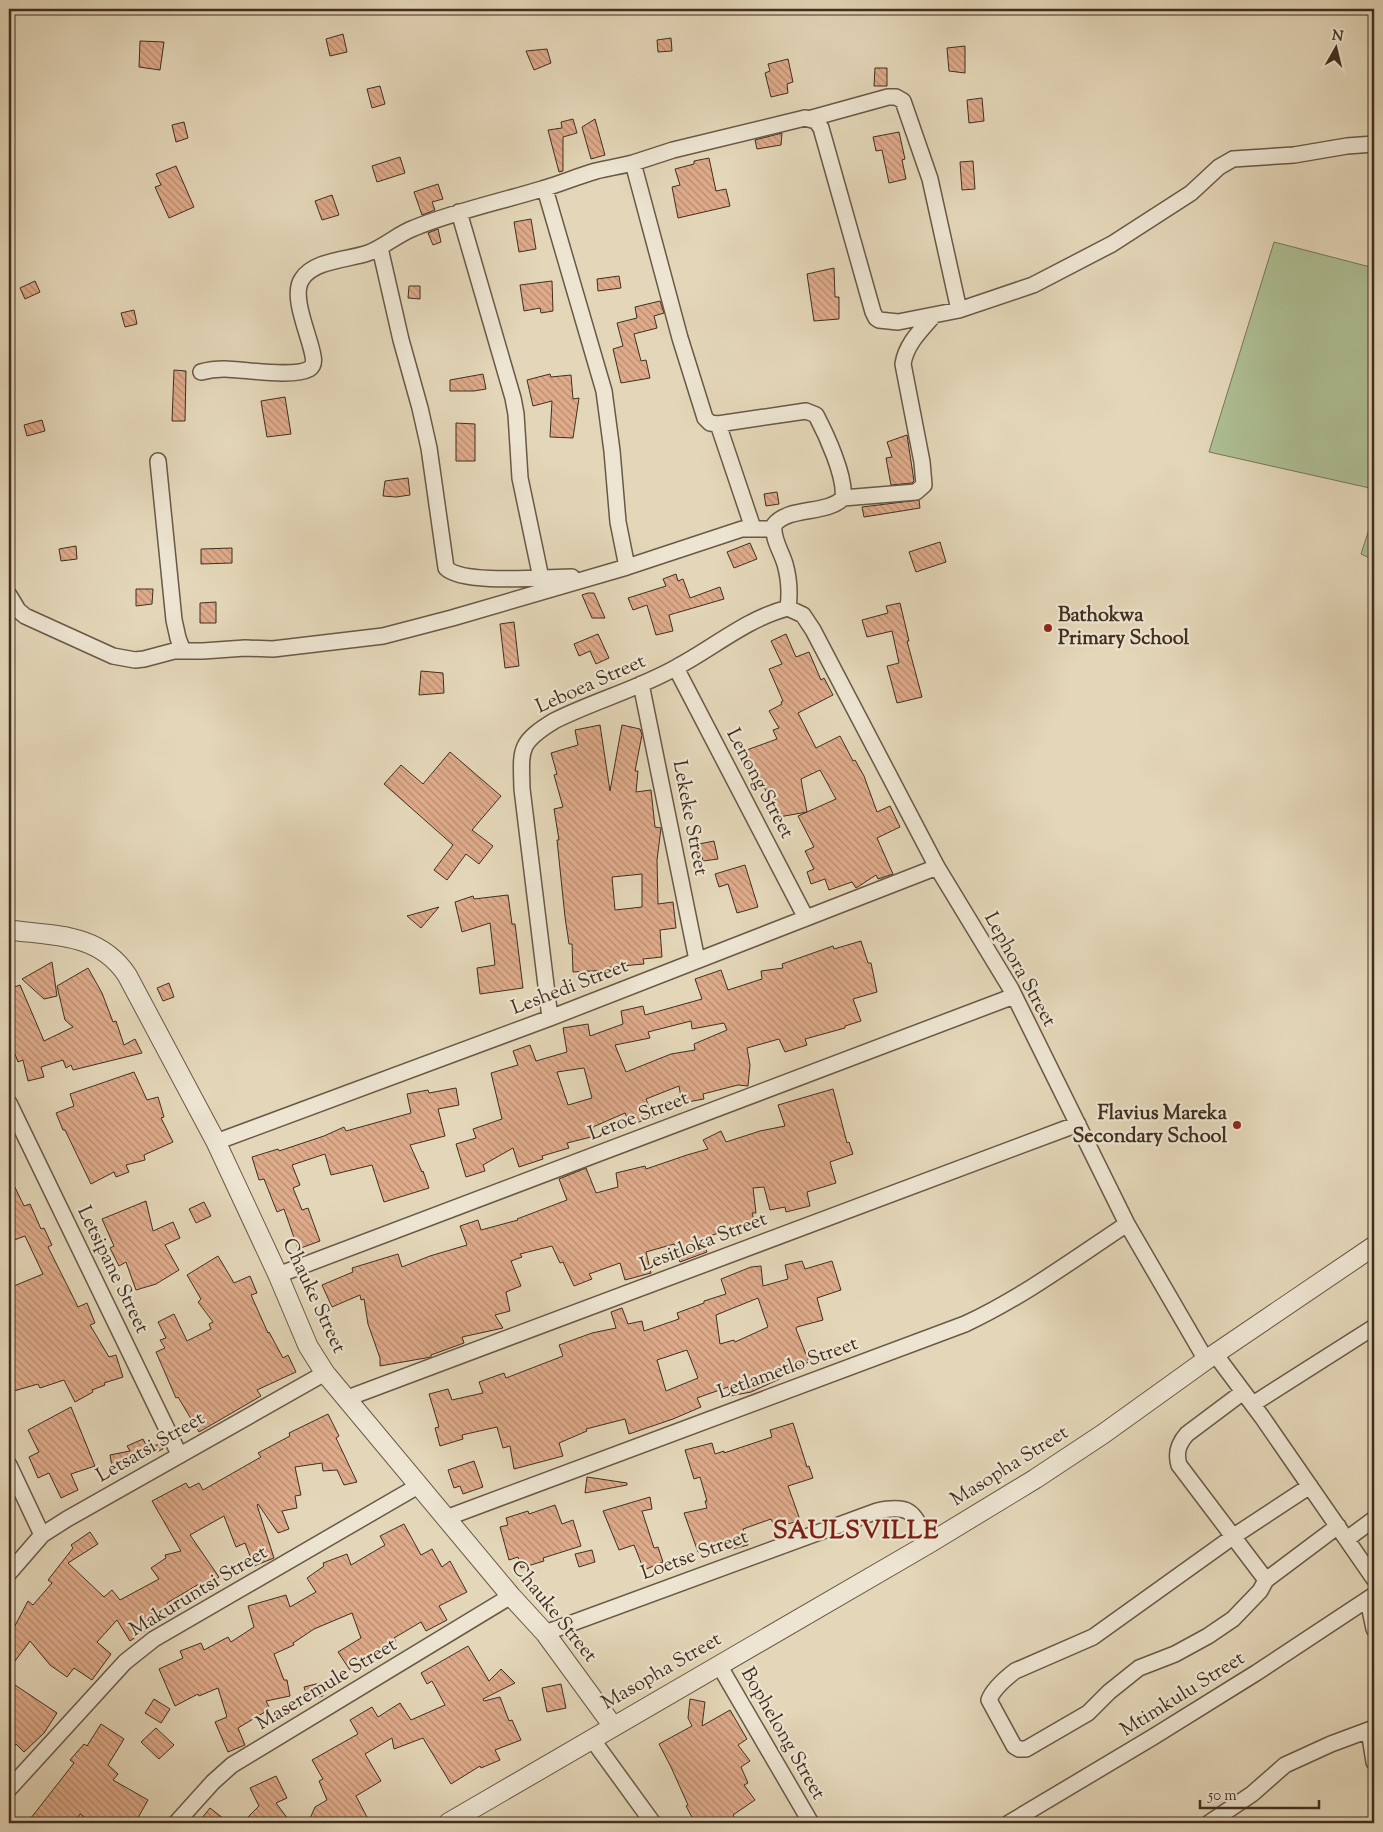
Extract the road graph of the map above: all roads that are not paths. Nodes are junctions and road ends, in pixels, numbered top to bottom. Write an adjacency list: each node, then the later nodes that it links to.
1 (812, 118): 3 (street); 7 (street); 8 (street)
2 (1374, 144): 7 (street)
3 (633, 163): 4 (street); 10 (street)
4 (545, 189): 5 (street); 15 (street)
5 (459, 212): 6 (street); 17 (street)
6 (380, 248): 9 (street); 17 (street)
7 (959, 310): 8 (street)
8 (934, 315): 12 (street)
9 (201, 372)
10 (718, 424): 12 (street); 13 (street)
11 (158, 461): 20 (street)
12 (843, 498): 14 (street)
13 (753, 528): 14 (street); 15 (street)
14 (773, 528): 19 (street)
15 (627, 566): 16 (street)
16 (590, 577): 17 (street); 20 (street)
17 (541, 578)
18 (9, 595): 20 (street)
19 (788, 608): 21 (street, Leboea Street); 23 (street, Lephora Street)
20 (183, 651)
21 (676, 668): 22 (street, Leboea Street); 24 (street, Lenong Street)
22 (641, 684): 26 (street, Lekeke Street); 28 (street, Leboea Street)
23 (937, 866): 24 (street, Leshedi Street); 27 (street, Lephora Street)
24 (806, 918): 26 (street, Leshedi Street)
25 (9, 930): 31 (street, Chauke Street)
26 (697, 960): 28 (street, Leshedi Street)
27 (1014, 996): 30 (street, Lephora Street); 34 (street, Leroe Street)
28 (550, 1018): 31 (street, Leshedi Street)
29 (9, 1103): 41 (street, Letsipane Street)
30 (1078, 1124): 32 (street, Lephora Street); 39 (street, Lesitloka Street)
31 (216, 1142): 34 (street, Chauke Street)
32 (1127, 1224): 36 (street, Lephora Street); 45 (street, Letlametlo Street)
33 (1374, 1246): 36 (street, Masopha Street)
34 (278, 1275): 37 (street, Chauke Street)
35 (1374, 1327): 40 (street)
36 (1211, 1357): 38 (street, Lephora Street); 51 (street, Masopha Street)
37 (324, 1373): 39 (street, Chauke Street); 41 (street, Letsatsi Street)
38 (1243, 1392): 40 (street, Lephora Street); 49 (street)
39 (345, 1399): 43 (street, Chauke Street)
40 (1252, 1404): 44 (street, Lephora Street)
41 (179, 1454): 48 (street, Letsatsi Street)
42 (9, 1465): 48 (street)
43 (418, 1486): 45 (street, Chauke Street); 64 (street, Makuruntsi Street)
44 (1310, 1486): 47 (street, Lephora Street); 49 (street)
45 (446, 1518): 55 (street, Chauke Street)
46 (1374, 1519): 50 (street)
47 (1338, 1526): 50 (street, Lephora Street); 54 (street)
48 (42, 1535): 52 (street, Letsatsi Street)
49 (1234, 1536): 54 (street); 54 (street)
50 (1347, 1539): 53 (street, Lephora Street)
51 (928, 1544): 58 (street, Loetse Street); 59 (street, Masopha Street)
52 (9, 1573)
53 (1374, 1579)
54 (1266, 1580)
55 (511, 1596): 58 (street, Chauke Street); 65 (street, Maseremule Street)
56 (1371, 1597): 57 (street); 69 (street, Mtimkulu Street)
57 (1374, 1630)
58 (545, 1634): 60 (street, Chauke Street)
59 (719, 1665): 60 (street, Masopha Street); 68 (street, Bophelong Street)
60 (613, 1726): 62 (street, Masopha Street)
61 (1372, 1729): 63 (street); 70 (street)
62 (592, 1739): 66 (street, Masopha Street); 67 (street)
63 (1374, 1762)
64 (9, 1789)
65 (176, 1823)
66 (448, 1823)
67 (653, 1823)
68 (811, 1823)
69 (1009, 1823)
70 (1209, 1823)

